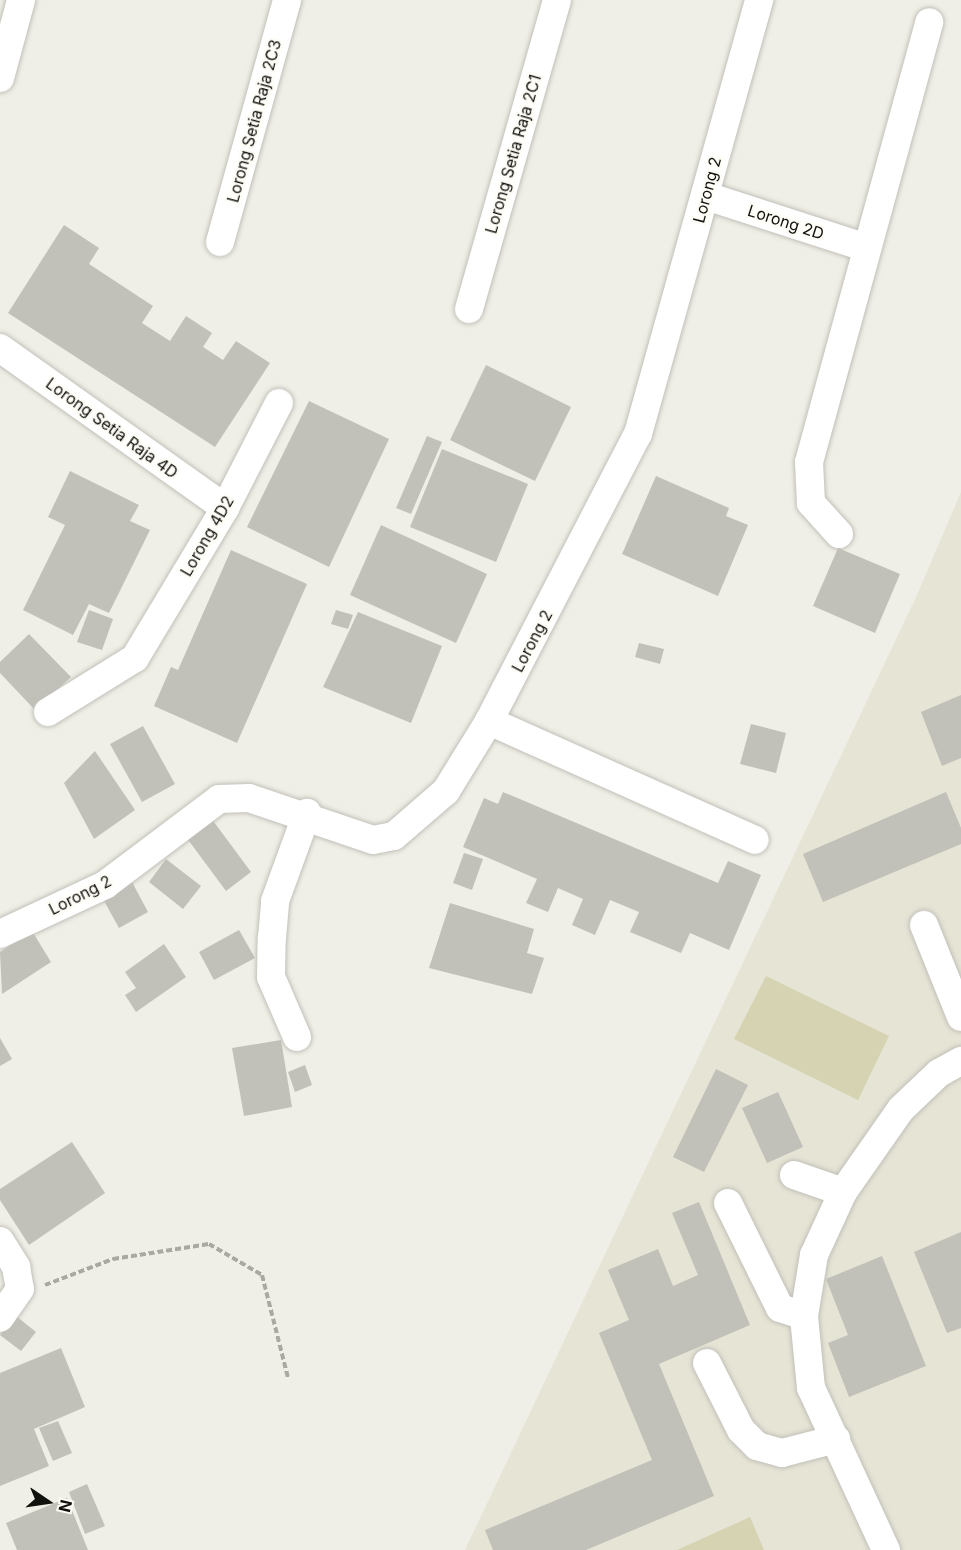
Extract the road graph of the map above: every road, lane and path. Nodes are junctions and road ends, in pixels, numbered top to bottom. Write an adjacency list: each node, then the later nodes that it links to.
1 (21, 0): 6 (street)
2 (287, 0): 8 (street, Lorong Setia Raja 2C3)
3 (557, 0): 10 (street, Lorong Setia Raja 2C1)
4 (759, 0): 7 (street, Lorong 2)
5 (929, 22): 9 (street)
6 (0, 78)
7 (706, 196): 9 (street, Lorong 2D); 16 (street, Lorong 2)
8 (220, 242)
9 (867, 248): 14 (street)
10 (469, 309)
11 (0, 348): 13 (street, Lorong Setia Raja 4D)
12 (279, 403): 13 (street, Lorong 4D2)
13 (225, 508): 15 (street, Lorong 4D2)
14 (839, 534)
15 (48, 712)
16 (489, 721): 17 (street, Lorong 2); 18 (street)
17 (307, 813): 20 (street, Lorong 2); 22 (street)
18 (755, 840)
19 (924, 925): 21 (street)
20 (0, 933)
21 (961, 1017)
22 (297, 1037)
23 (961, 1061): 25 (street)
24 (794, 1175): 25 (street)
25 (843, 1192): 29 (street)
26 (728, 1203): 29 (street)
27 (0, 1241): 28 (street)
28 (4, 1315): 31 (path)
29 (804, 1316): 32 (street)
30 (707, 1363): 32 (street)
31 (288, 1377)
32 (836, 1439): 33 (street)
33 (886, 1550)

